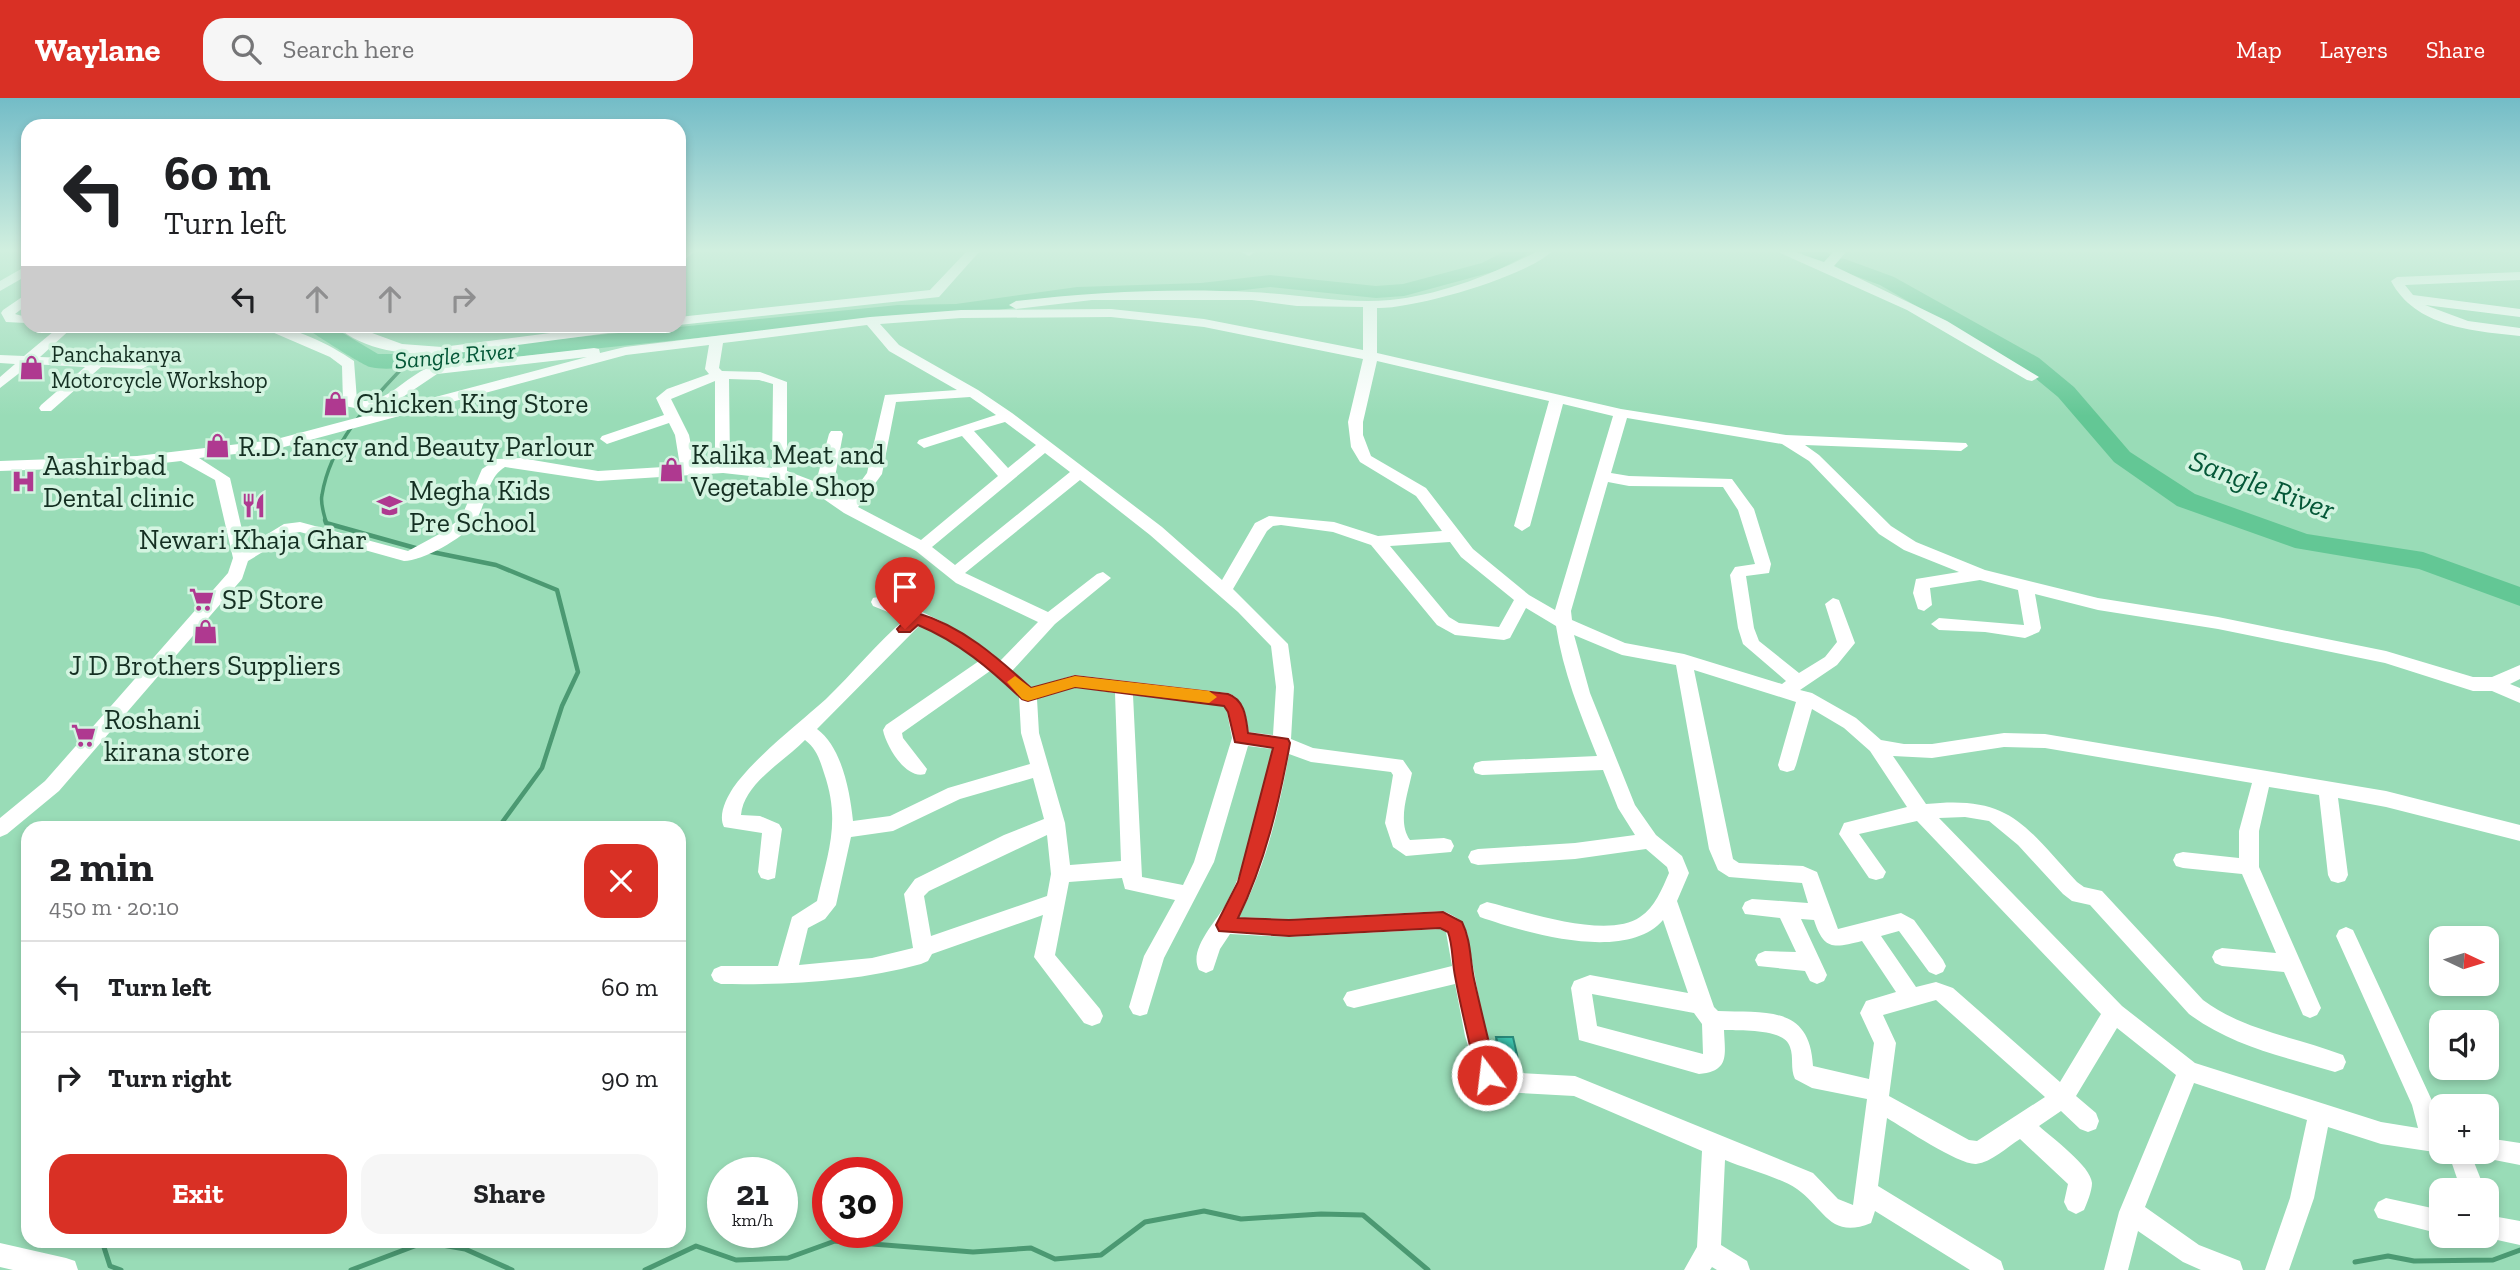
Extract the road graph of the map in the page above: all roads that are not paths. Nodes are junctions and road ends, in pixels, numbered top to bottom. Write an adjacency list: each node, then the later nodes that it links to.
1 (16, 307): 10 (street)
2 (814, 307): 11 (street)
3 (1002, 307): 9 (street)
4 (1370, 307): 20 (street)
5 (1911, 307): 26 (street)
6 (2418, 307): 13 (street)
7 (2470, 307): 8 (street)
8 (2520, 313)
9 (961, 314): 12 (street); 20 (street)
10 (21, 320)
11 (686, 320)
12 (870, 321): 18 (street); 28 (street)
13 (2520, 332)
14 (59, 333): 22 (street)
15 (286, 333): 19 (street)
16 (358, 333): 17 (street)
17 (567, 333)
18 (717, 340): 19 (street); 25 (street)
19 (625, 351): 41 (street)
20 (1371, 356): 29 (street); 52 (street)
21 (0, 359): 22 (street)
22 (27, 360): 23 (street); 27 (street)
23 (98, 363): 24 (street); 30 (street)
24 (142, 365)
25 (720, 376): 33 (street); 43 (street); 46 (street)
26 (2032, 377)
27 (0, 384)
28 (973, 393): 32 (street); 50 (street)
29 (1557, 399): 31 (street); 51 (street)
30 (46, 408)
31 (1621, 414): 37 (street); 48 (street)
32 (1007, 416): 34 (street); 40 (street)
33 (673, 417): 36 (street); 44 (street)
34 (965, 430): 38 (street); 47 (street)
35 (836, 434): 49 (street)
36 (607, 439)
37 (1786, 440): 39 (street); 57 (street)
38 (924, 443)
39 (1961, 446)
40 (1043, 447): 45 (street); 47 (street)
41 (184, 456): 42 (street); 55 (street)
42 (0, 466)
43 (723, 468): 44 (street); 46 (street)
44 (689, 471): 55 (street)
45 (1079, 473): 56 (street); 60 (street)
46 (779, 474): 49 (street)
47 (1007, 476): 54 (street)
48 (1602, 476): 67 (street); 74 (street)
49 (820, 489): 50 (street)
50 (849, 509): 54 (street)
51 (1522, 526)
52 (1454, 536): 53 (street); 61 (street)
53 (1377, 541): 60 (street); 61 (street)
54 (922, 547): 56 (street)
55 (241, 558): 90 (street)
56 (954, 573): 66 (street)
57 (1981, 575): 59 (street); 64 (street)
58 (1103, 578): 66 (street)
59 (2026, 587): 68 (street); 72 (street)
60 (1224, 590): 79 (street)
61 (1523, 599): 67 (street)
62 (879, 602): 65 (street)
63 (1833, 604): 74 (street)
64 (1924, 605)
65 (917, 618): 70 (street); 77 (street)
66 (1049, 620): 70 (street)
67 (1564, 623): 69 (street); 81 (street)
68 (1940, 624)
69 (1684, 660): 74 (street); 109 (street)
70 (996, 666): 75 (street); 84 (street)
71 (2520, 671): 72 (street)
72 (2494, 684): 76 (street)
73 (1124, 686): 75 (street); 78 (street); 98 (street)
74 (1796, 690): 80 (street); 82 (street)
75 (1028, 695): 85 (street)
76 (2520, 696)
77 (804, 730): 91 (street); 99 (street)
78 (1241, 738): 79 (street); 103 (street)
79 (1282, 743): 94 (street); 110 (street)
80 (1876, 746): 86 (street); 88 (street)
81 (1608, 763): 83 (street); 93 (street)
82 (1787, 765)
83 (1482, 768)
84 (918, 769)
85 (1039, 769): 89 (street); 91 (street)
86 (2262, 779): 87 (street); 97 (street)
87 (2328, 789): 92 (street); 102 (street)
88 (1920, 811): 100 (street); 127 (street); 129 (street)
89 (1055, 823): 101 (street); 113 (street)
90 (0, 829)
91 (844, 830): 120 (street)
92 (2520, 833)
93 (1649, 841): 95 (street); 104 (street)
94 (1444, 846)
95 (1478, 857)
96 (2183, 860): 97 (street)
97 (2249, 867): 117 (street)
98 (1130, 869): 101 (street); 103 (street)
99 (768, 872)
100 (1876, 872)
101 (1061, 874): 105 (street)
102 (2338, 875)
103 (1188, 895): 124 (street)
104 (1667, 901): 108 (street); 126 (street)
105 (1054, 902): 113 (street); 128 (street)
106 (1752, 908): 107 (street)
107 (1786, 910): 109 (street); 115 (street)
108 (1487, 911)
109 (1821, 912): 111 (street)
110 (1225, 925): 116 (street); 119 (street)
111 (1866, 930): 118 (street); 122 (street)
112 (2346, 936): 135 (street)
113 (923, 947): 120 (street)
114 (2222, 957): 117 (street)
115 (1765, 960)
116 (1206, 964)
117 (2293, 964): 125 (street)
118 (1936, 966)
119 (1463, 973): 123 (street); 138 (street)
120 (786, 974): 121 (street)
121 (721, 975)
122 (1911, 998): 131 (street); 132 (street)
123 (1354, 999)
124 (1140, 1007)
125 (2310, 1008)
126 (1707, 1012): 126 (street); 131 (street)
127 (2114, 1013): 130 (street); 132 (street)
128 (1092, 1016)
129 (2335, 1062)
130 (2189, 1071): 133 (street); 144 (street)
131 (1878, 1096): 136 (street); 141 (street)
132 (2062, 1098): 134 (street); 136 (street)
133 (2319, 1115): 137 (street); 155 (street)
134 (2088, 1121)
135 (2429, 1121)
136 (2021, 1125): 142 (street)
137 (2429, 1141)
138 (1714, 1145): 141 (street); 149 (street)
139 (2499, 1151): 140 (street)
140 (2520, 1154)
141 (1868, 1193): 152 (street)
142 (2076, 1202)
143 (2386, 1210): 145 (street)
144 (2131, 1212): 153 (street); 154 (street)
145 (2429, 1219)
146 (2499, 1229): 147 (street)
147 (2520, 1233)
148 (0, 1255): 150 (street)
149 (1703, 1260): 151 (street)
150 (66, 1270)
151 (1738, 1270)
152 (1992, 1270)
153 (2116, 1270)
154 (2231, 1270)
155 (2277, 1270)

